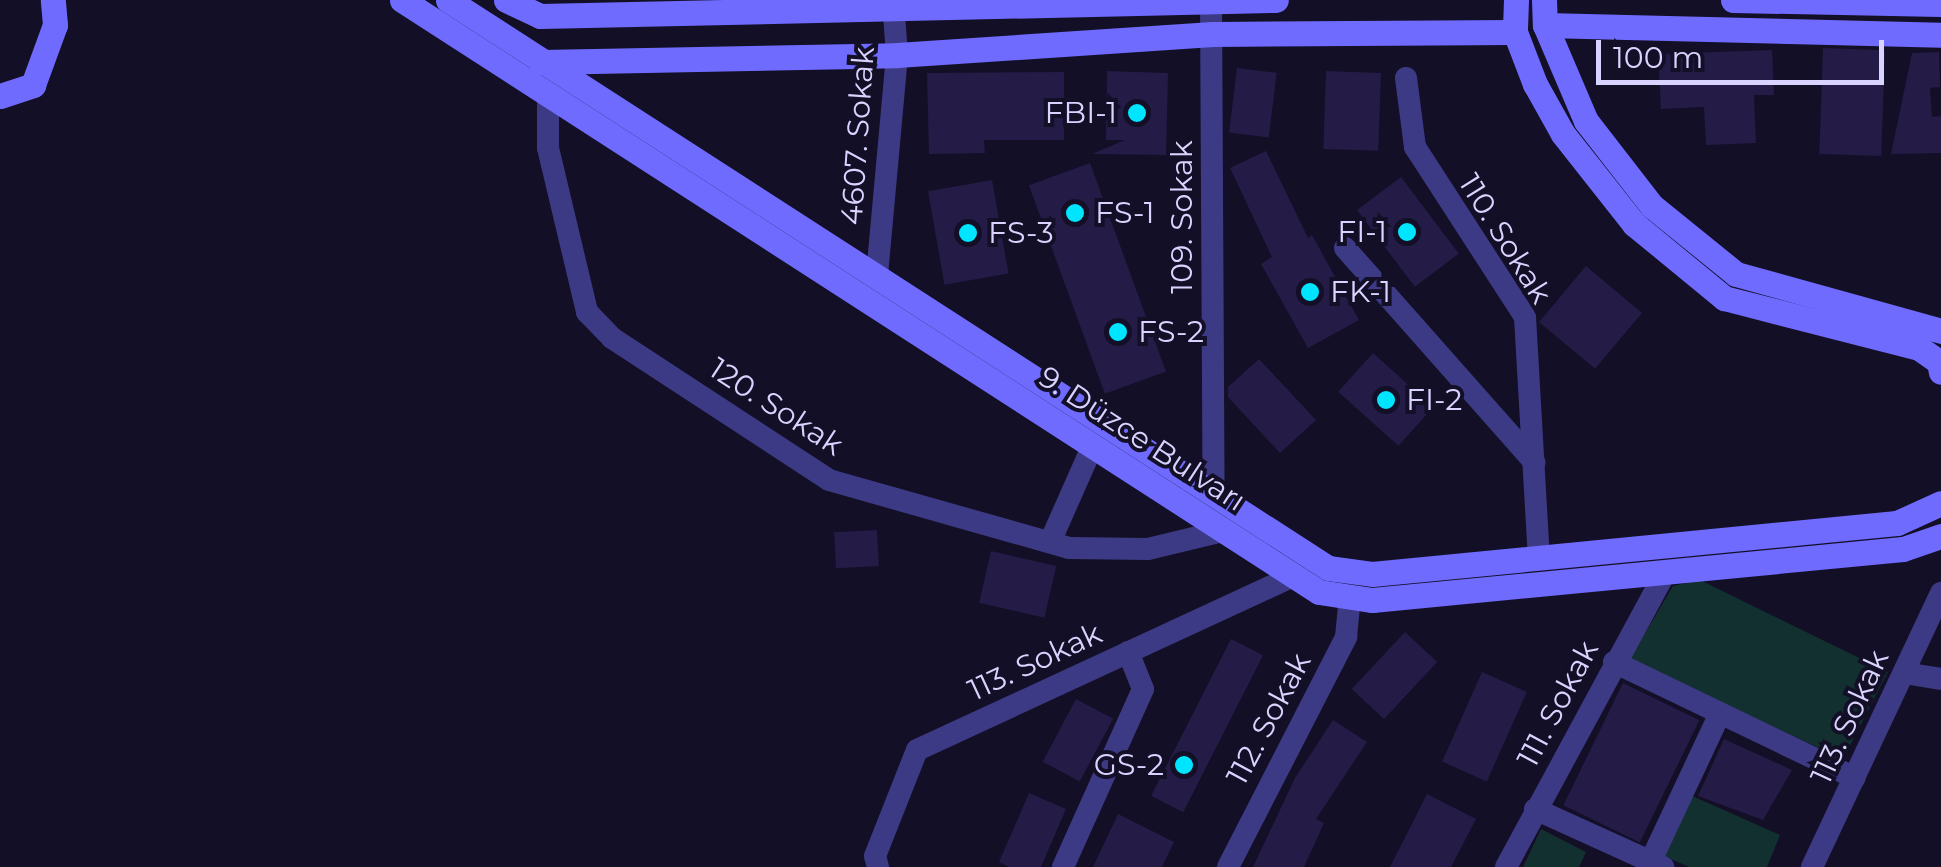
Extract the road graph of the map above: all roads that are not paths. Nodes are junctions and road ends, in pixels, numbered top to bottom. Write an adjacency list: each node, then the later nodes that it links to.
1 (53, 0): 20 (main road)
2 (402, 0): 21 (main road, 9. Düzce Bulvarı)
3 (448, 0): 18 (main road, 9. Düzce Bulvarı)
4 (506, 0): 11 (main road)
5 (1211, 0): 6 (main road); 11 (main road); 14 (street, 109. Sokak)
6 (1276, 0)
7 (1516, 0): 13 (main road)
8 (1732, 0): 9 (main road)
9 (1835, 2): 10 (main road); 16 (street)
10 (1941, 4)
11 (894, 6): 17 (street, 4607. Sokak)
12 (1545, 12): 16 (main road); 24 (main road)
13 (1515, 32): 14 (main road); 25 (main road)
14 (1212, 34): 17 (main road); 29 (street, 109. Sokak)
15 (1941, 35): 16 (main road)
16 (1836, 36)
17 (897, 55): 18 (main road); 23 (street, 4607. Sokak)
18 (540, 62): 23 (main road, 9. Düzce Bulvarı)
19 (1406, 78): 28 (street, 110. Sokak)
20 (0, 96)
21 (548, 98): 27 (main road, 9. Düzce Bulvarı); 33 (street, 120. Sokak)
22 (1345, 248): 28 (street)
23 (877, 276): 29 (main road, 9. Düzce Bulvarı)
24 (1941, 332)
25 (1930, 344): 26 (main road)
26 (1941, 372)
27 (1092, 446): 31 (main road, 9. Düzce Bulvarı); 33 (street)
28 (1534, 462): 34 (street, 110. Sokak)
29 (1214, 494): 34 (main road, 9. Düzce Bulvarı)
30 (1941, 503): 34 (main road, 9. Düzce Bulvarı)
31 (1223, 531): 33 (street, 120. Sokak); 36 (main road, 9. Düzce Bulvarı)
32 (1941, 536): 35 (main road, 9. Düzce Bulvarı)
33 (1050, 542)
34 (1539, 558)
35 (1666, 572): 38 (main road, 9. Düzce Bulvarı); 40 (street, 111. Sokak)
36 (1293, 576): 38 (main road, 9. Düzce Bulvarı); 39 (street, 113. Sokak)
37 (1941, 593): 41 (street, 113. Sokak)
38 (1350, 596): 49 (street, 112. Sokak)
39 (1128, 652): 47 (street, 113. Sokak); 48 (street)
40 (1614, 662): 43 (street); 45 (street, 111. Sokak)
41 (1904, 673): 42 (street); 44 (street, 113. Sokak)
42 (1941, 679)
43 (1720, 713): 44 (street); 46 (street)
44 (1855, 778): 51 (street, 113. Sokak)
45 (1535, 810): 46 (street); 50 (street, 111. Sokak)
46 (1654, 865)
47 (878, 867)
48 (1063, 867)
49 (1228, 867)
50 (1506, 867)
51 (1812, 867)

